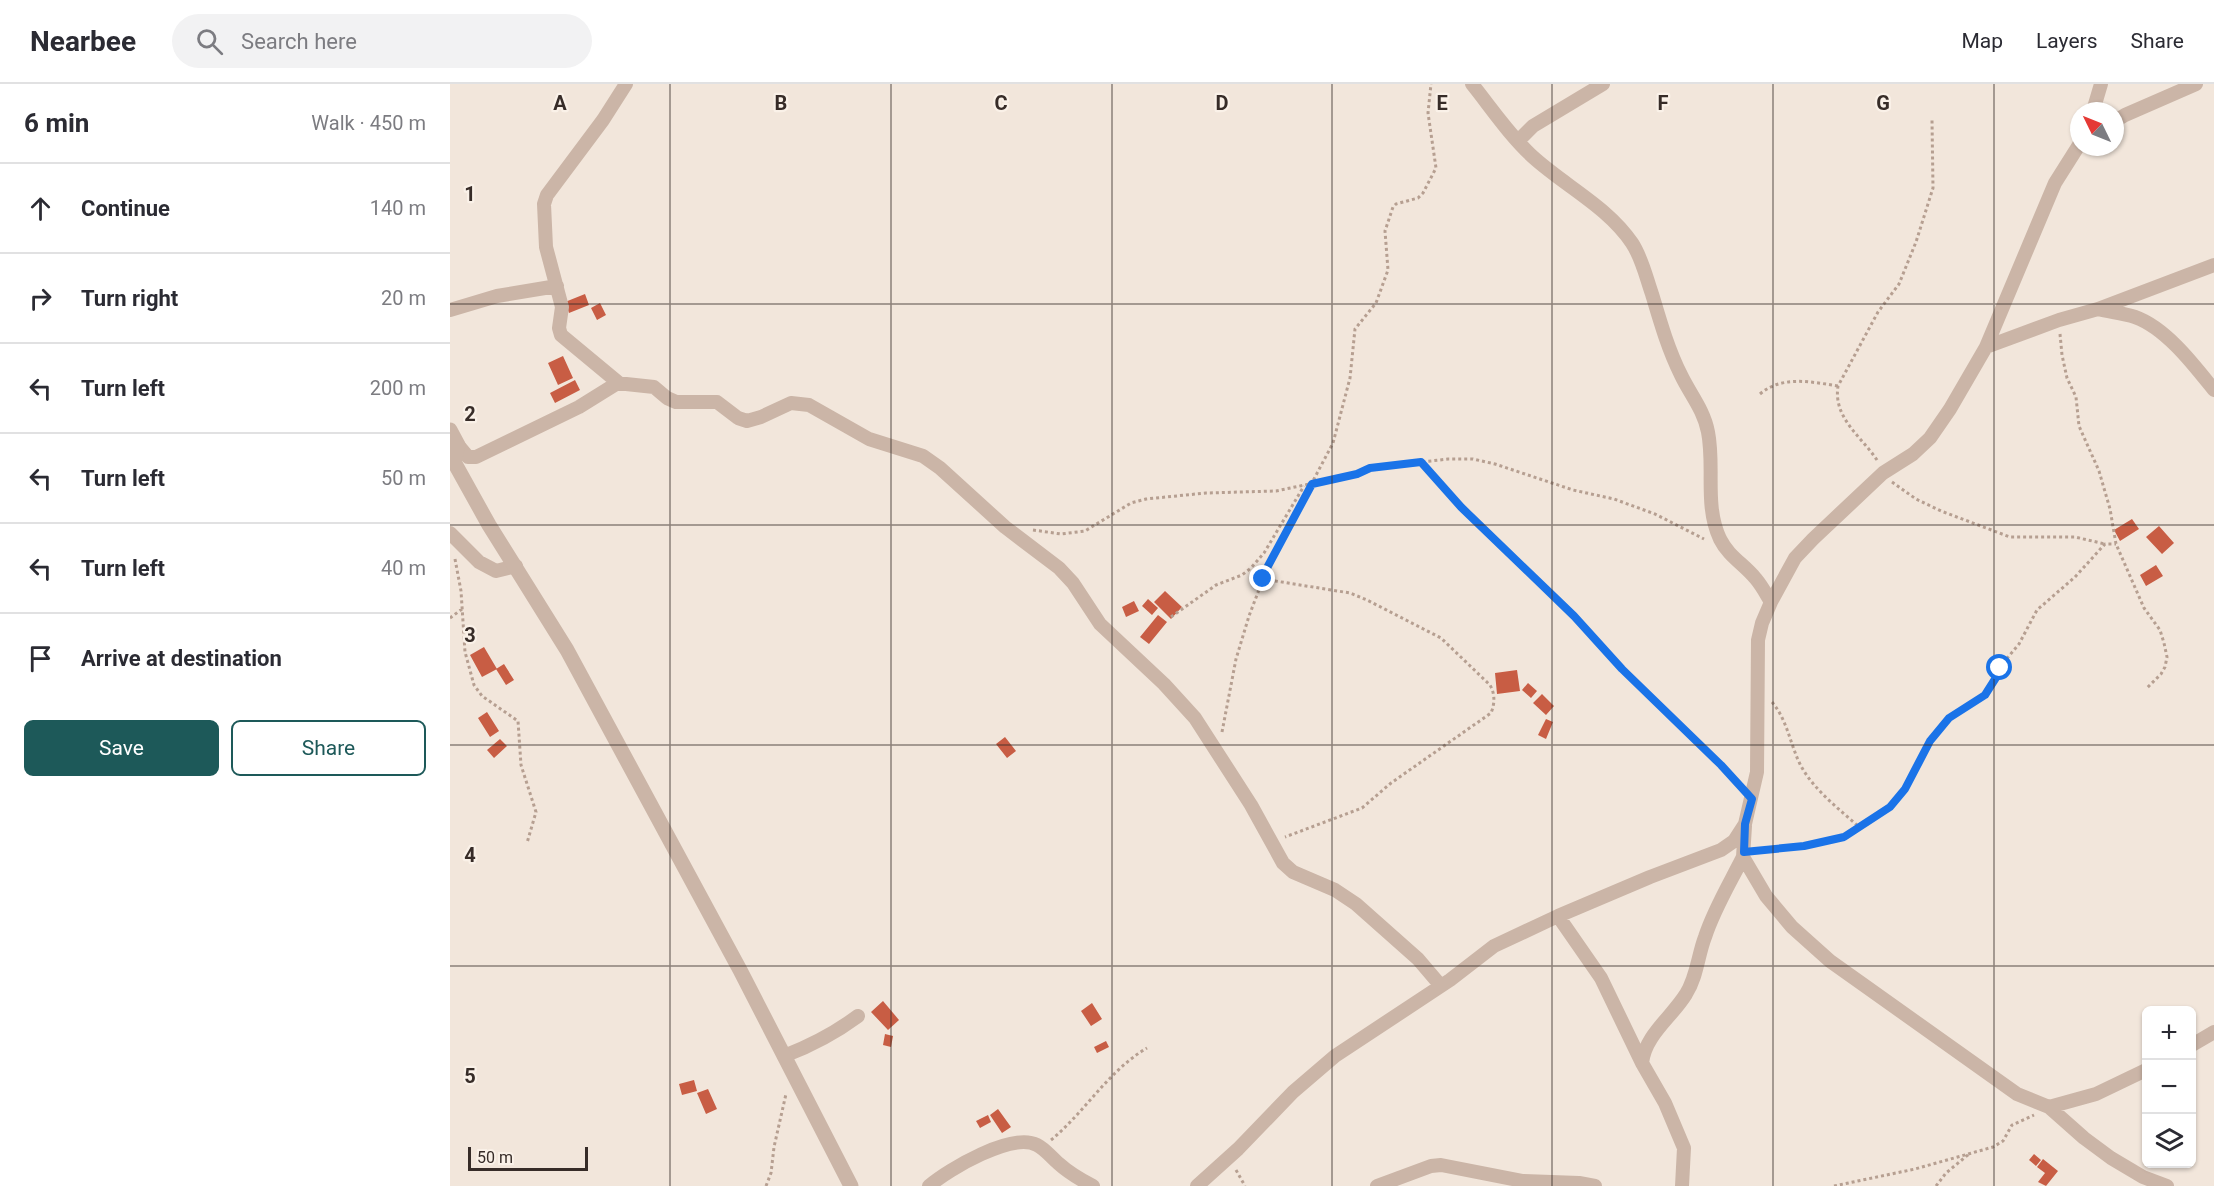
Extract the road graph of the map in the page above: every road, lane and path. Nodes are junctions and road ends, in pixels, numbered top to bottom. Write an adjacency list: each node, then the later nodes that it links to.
1 (626, 84): 13 (street)
2 (1431, 84): 26 (path)
3 (1472, 84): 10 (street)
4 (1603, 84): 10 (street)
5 (2101, 84): 7 (street)
6 (2196, 84): 8 (street)
7 (2096, 102)
8 (2124, 116)
9 (1932, 120): 19 (path)
10 (1518, 141): 32 (street)
11 (2072, 156): 17 (street)
12 (2214, 264): 14 (street)
13 (557, 286): 15 (street); 18 (street)
14 (2098, 309): 16 (street); 20 (street)
15 (450, 310)
16 (2059, 320): 17 (street); 31 (path)
17 (1986, 347): 25 (street)
18 (620, 384): 23 (street); 28 (street)
19 (1838, 386): 21 (path); 25 (path)
20 (2214, 390)
21 (1760, 394)
22 (450, 430): 23 (street)
23 (459, 445): 33 (street)
24 (1421, 462): 26 (path); 32 (path); 42 (path)
25 (1883, 473): 30 (path); 35 (street)
26 (1312, 484): 27 (path); 34 (path)
27 (1304, 486): 28 (path); 37 (path)
28 (1005, 527): 41 (street)
29 (450, 533): 33 (street); 36 (path)
30 (2106, 544): 31 (path); 44 (path)
31 (2116, 544): 39 (path)
32 (1729, 554): 35 (street)
33 (516, 566): 54 (street)
34 (1263, 579): 41 (path); 46 (path)
35 (1771, 602): 40 (street)
36 (462, 609): 38 (path); 45 (path)
37 (1171, 617)
38 (450, 618)
39 (2146, 688)
40 (1756, 691): 42 (street); 44 (path)
41 (1217, 754): 46 (street)
42 (1752, 799): 43 (street)
43 (1745, 824): 47 (street); 48 (street)
44 (1859, 827): 47 (path)
45 (527, 843)
46 (1274, 845): 49 (street)
47 (1744, 855): 55 (street); 58 (street)
48 (1558, 916): 49 (street); 55 (street)
49 (1441, 986): 65 (street)
50 (858, 1016): 54 (street)
51 (2214, 1032): 52 (street)
52 (2196, 1043)
53 (1147, 1048): 59 (path)
54 (784, 1056): 56 (street)
55 (1641, 1063): 68 (street)
56 (792, 1072): 61 (path); 62 (street)
57 (2142, 1073): 58 (street)
58 (2049, 1107): 60 (path); 71 (street)
59 (1041, 1148): 63 (street); 64 (street)
60 (1970, 1153): 69 (path); 70 (path)
61 (766, 1186)
62 (850, 1186)
63 (929, 1186)
64 (1093, 1186)
65 (1197, 1186)
66 (1377, 1186): 67 (street)
67 (1595, 1186)
68 (1682, 1186)
69 (1834, 1186)
70 (1936, 1186)
71 (2167, 1186)

